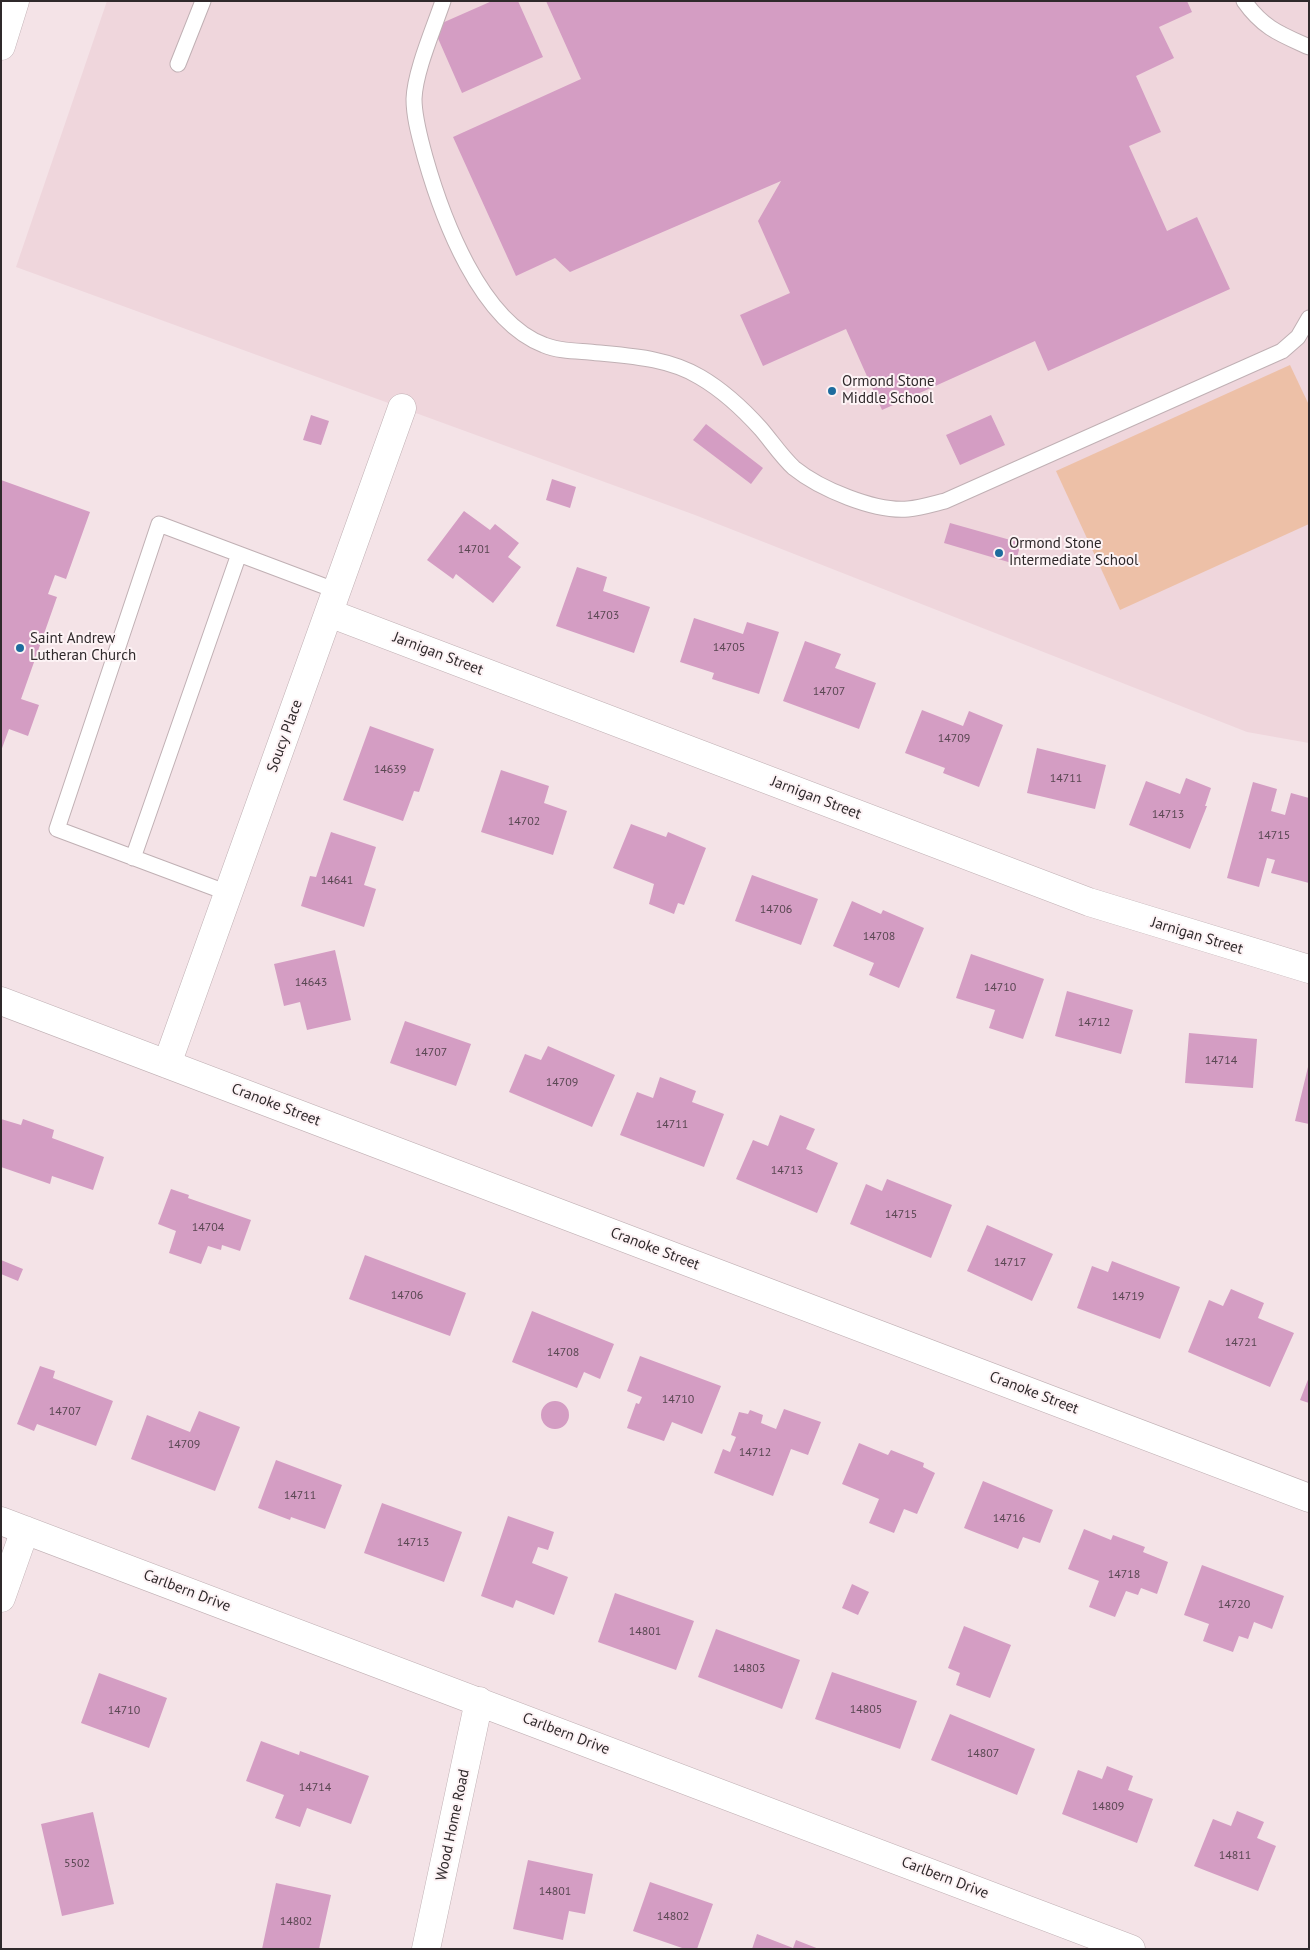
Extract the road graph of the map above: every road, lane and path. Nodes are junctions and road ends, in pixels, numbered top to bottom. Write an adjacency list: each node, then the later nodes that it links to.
1 (15, 1): 6 (street)
2 (203, 1): 7 (lane)
3 (443, 1): 8 (lane)
4 (1244, 1): 5 (lane)
5 (1306, 41)
6 (1, 46)
7 (178, 64)
8 (1309, 318)
9 (402, 408): 11 (street, Soucy Place)
10 (239, 554): 11 (lane); 12 (lane); 12 (lane)
11 (333, 602): 13 (street, Soucy Place); 14 (street, Jarnigan Street)
12 (133, 858): 13 (lane)
13 (228, 893): 16 (street, Soucy Place)
14 (1309, 970)
15 (1, 1001): 16 (street, Cranoke Street)
16 (167, 1064): 17 (street, Cranoke Street)
17 (1309, 1498)
18 (13, 1525): 19 (street); 20 (street, Carlbern Drive)
19 (1, 1598)
20 (479, 1701): 21 (street, Wood Home Road); 22 (street, Carlbern Drive)
21 (426, 1949)
22 (1131, 1949)

